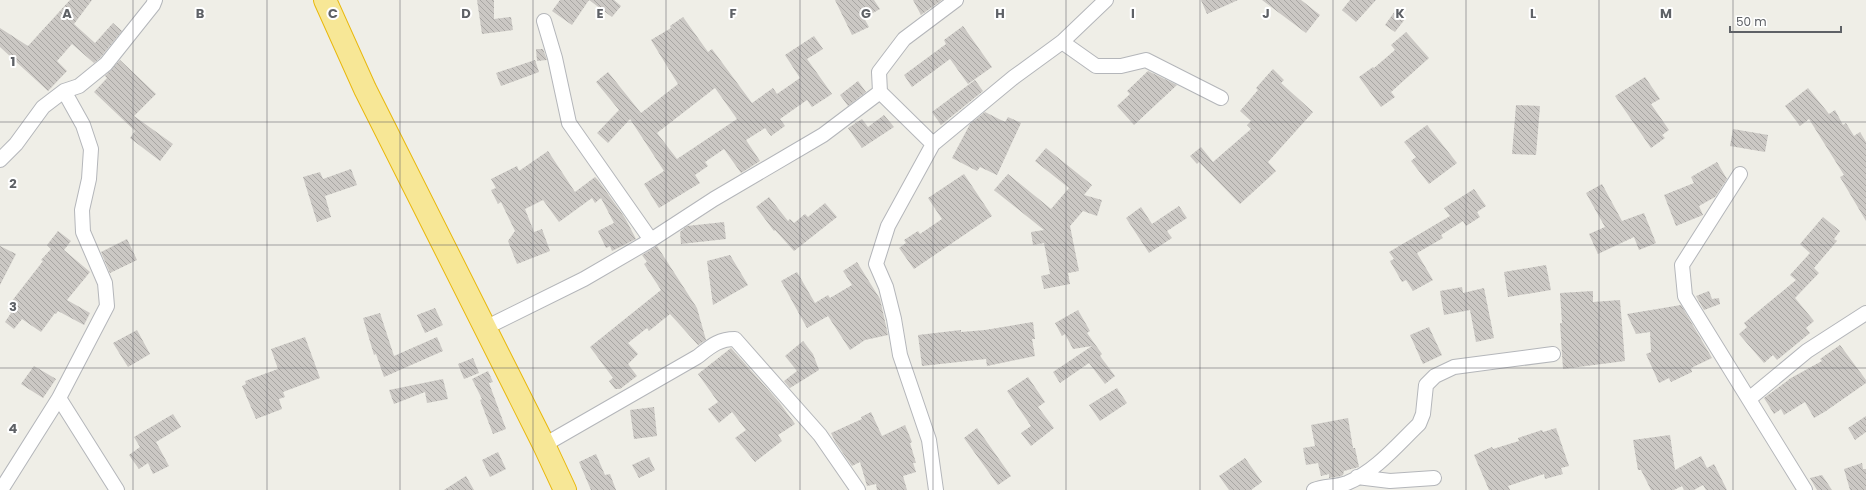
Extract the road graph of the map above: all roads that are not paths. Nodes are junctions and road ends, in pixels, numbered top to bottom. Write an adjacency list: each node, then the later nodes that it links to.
1 (155, 0): 7 (street)
2 (325, 0): 15 (highway)
3 (956, 0): 8 (street)
4 (1106, 0): 6 (street)
5 (544, 21): 13 (street)
6 (1062, 42): 9 (street); 10 (street)
7 (64, 91): 11 (street); 17 (street)
8 (880, 92): 10 (street); 13 (street)
9 (1222, 98)
10 (933, 144): 26 (street)
11 (0, 160)
12 (1740, 174): 18 (street)
13 (651, 240): 15 (street)
14 (1866, 313): 18 (street)
15 (485, 328): 19 (highway)
16 (1553, 354): 20 (street)
17 (58, 398): 22 (street); 23 (street)
18 (1749, 399): 28 (street)
19 (544, 444): 24 (highway); 25 (street)
20 (1357, 477): 21 (street); 27 (street)
21 (1434, 478)
22 (1, 490)
23 (117, 490)
24 (565, 490)
25 (858, 490)
26 (936, 490)
27 (1314, 490)
28 (1805, 490)

